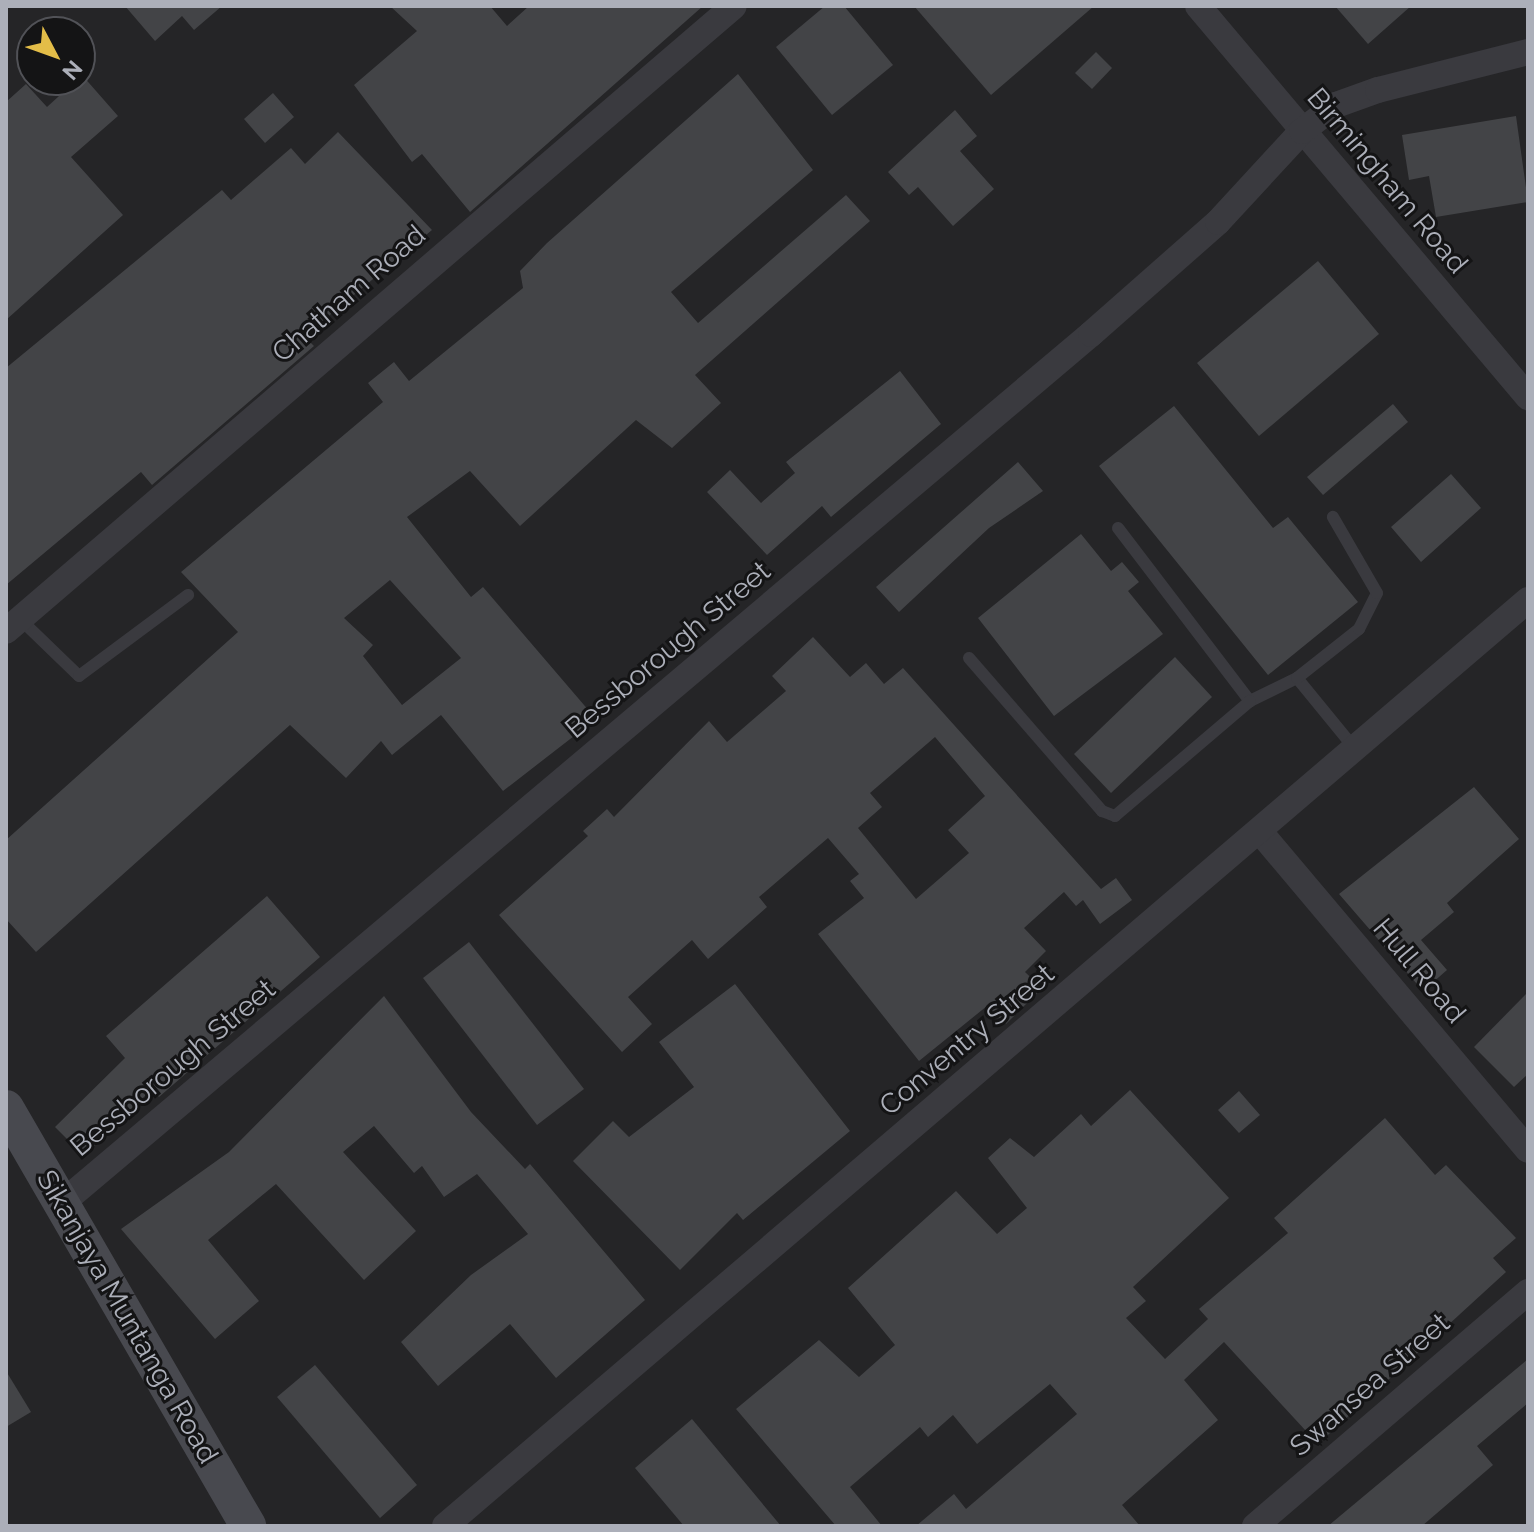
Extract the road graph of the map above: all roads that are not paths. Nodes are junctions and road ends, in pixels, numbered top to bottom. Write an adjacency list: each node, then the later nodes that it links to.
1 (734, 6): 10 (street, Chatham Road)
2 (1198, 6): 4 (street, Birmingham Road)
3 (1528, 52): 4 (street, Bessborough Street)
4 (1302, 131): 5 (street, Birmingham Road); 18 (street, Bessborough Street)
5 (1528, 397)
6 (1333, 517): 12 (lane)
7 (1118, 528): 13 (lane)
8 (188, 595): 10 (lane)
9 (1528, 600): 14 (street, Conventry Street)
10 (13, 625)
11 (969, 658): 13 (lane)
12 (1297, 678): 13 (lane); 14 (lane)
13 (1250, 701)
14 (1356, 750): 15 (street, Conventry Street)
15 (1261, 833): 17 (street, Hull Road); 21 (street, Conventry Street)
16 (6, 1108): 18 (street, Sikanjaya Muntanga Road)
17 (1528, 1150)
18 (62, 1203): 20 (street, Sikanjaya Muntanga Road)
19 (1528, 1292): 22 (street, Swansea Street)
20 (248, 1526)
21 (445, 1526)
22 (1255, 1526)

